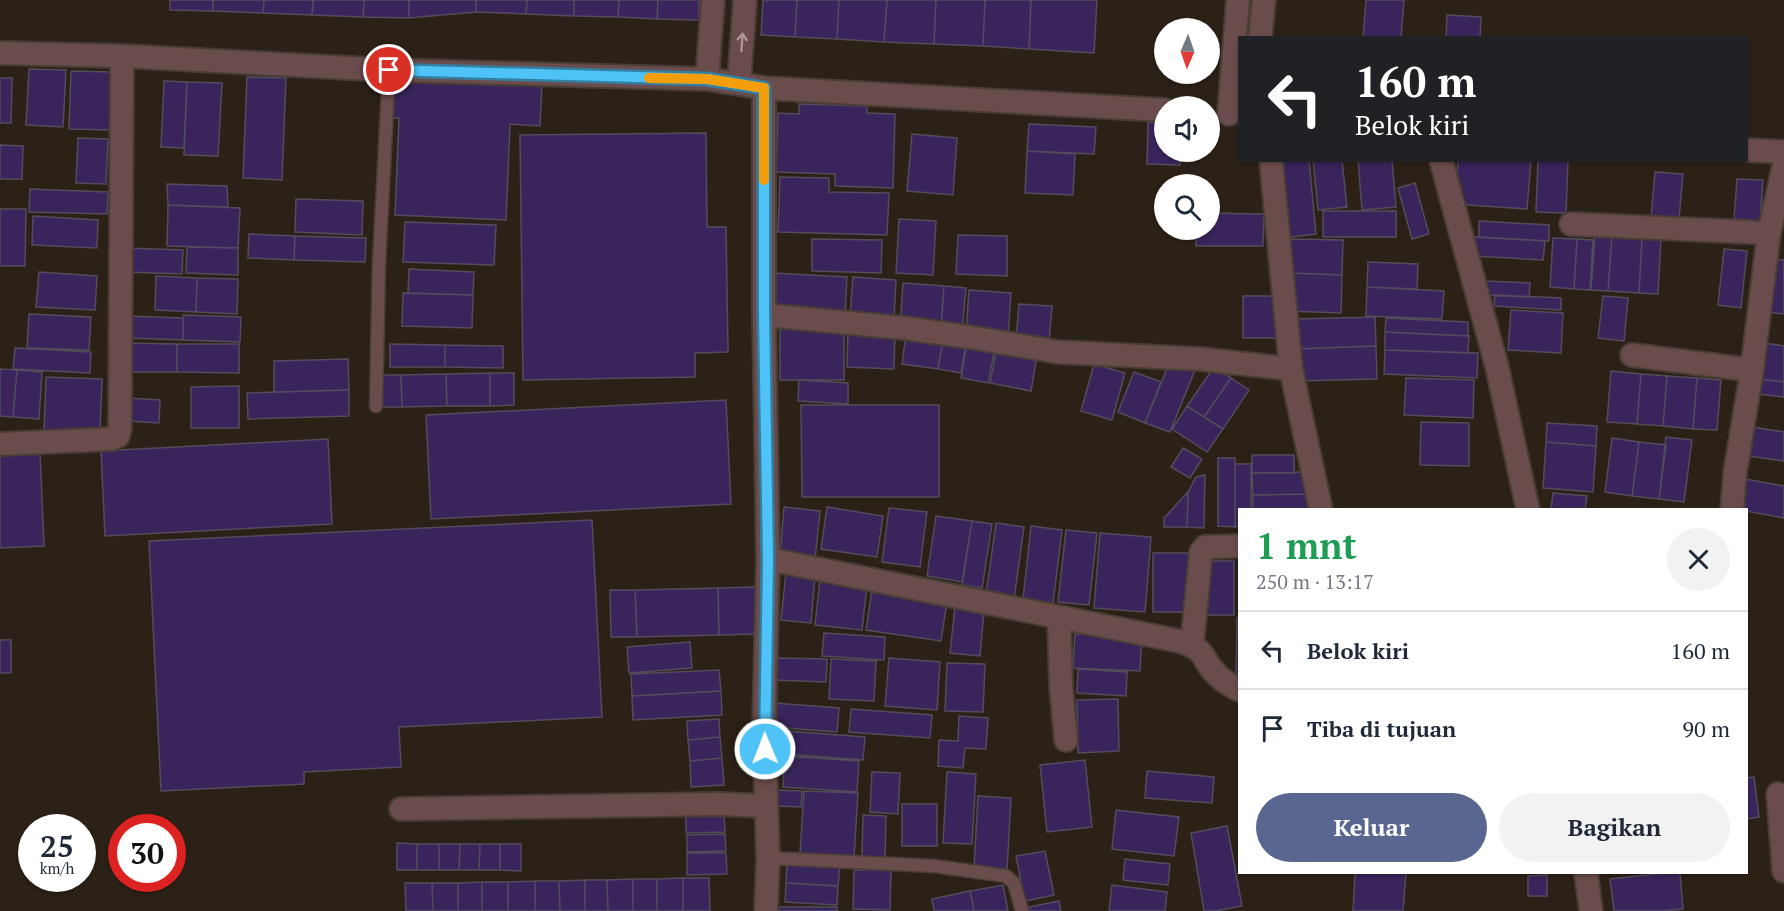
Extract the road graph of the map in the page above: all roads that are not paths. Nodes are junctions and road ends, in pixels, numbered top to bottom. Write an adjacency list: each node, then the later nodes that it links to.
1 (712, 0): 9 (street)
2 (745, 0): 10 (street, one-way to 2)
3 (1239, 0): 13 (street)
4 (1264, 0): 5 (street)
5 (1260, 36)
6 (0, 53): 7 (street)
7 (122, 56): 8 (street); 26 (street)
8 (389, 70): 9 (street); 25 (lane)
9 (707, 79): 10 (street)
10 (739, 83): 11 (street)
11 (764, 88): 12 (street); 21 (street)
12 (1154, 109)
13 (1226, 114)
14 (1748, 150): 15 (street)
15 (1784, 152)
16 (1271, 162): 23 (street)
17 (1442, 162): 28 (street)
18 (1784, 165): 20 (street)
19 (1571, 224): 20 (street)
20 (1769, 233): 24 (street)
21 (764, 315): 23 (street); 31 (street)
22 (1632, 355): 24 (street)
23 (1291, 369): 27 (street)
24 (1752, 370): 29 (street)
25 (376, 406)
26 (0, 444)
27 (1321, 508)
28 (1528, 508)
29 (1732, 508)
30 (1238, 546): 33 (street)
31 (768, 559): 32 (street); 37 (street)
32 (1059, 617): 33 (street); 35 (street)
33 (1192, 645): 34 (street)
34 (1238, 689)
35 (1066, 740)
36 (1778, 794): 40 (street)
37 (766, 806): 38 (street); 39 (street)
38 (401, 809)
39 (768, 858): 42 (street); 43 (lane)
40 (1784, 871)
41 (1586, 874): 44 (street)
42 (766, 911)
43 (1022, 911)
44 (1591, 911)

